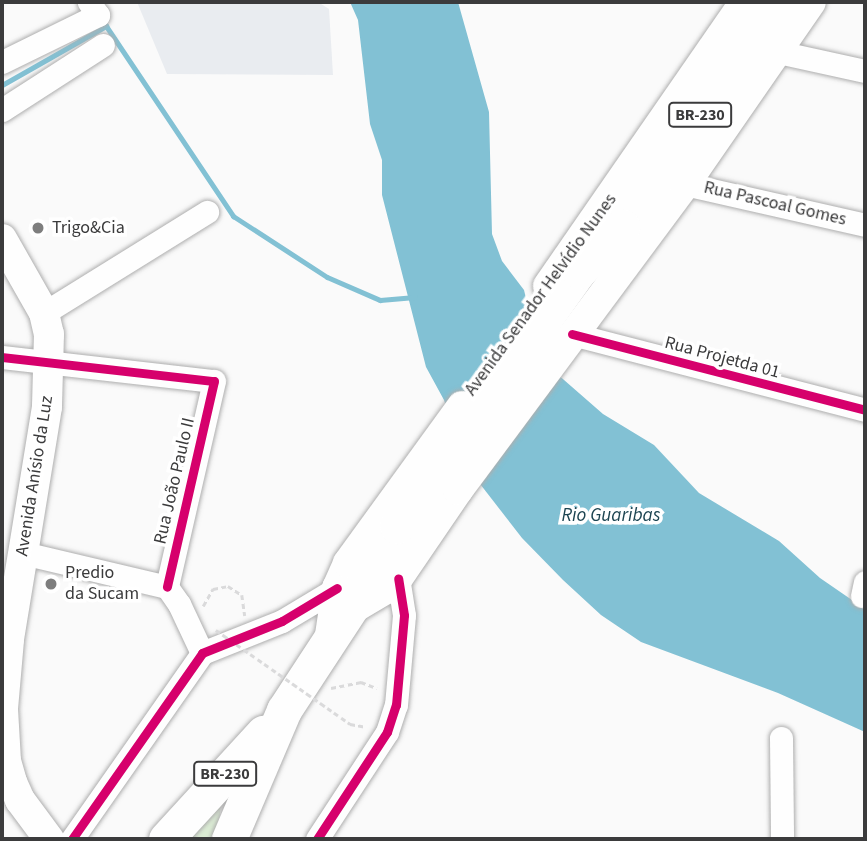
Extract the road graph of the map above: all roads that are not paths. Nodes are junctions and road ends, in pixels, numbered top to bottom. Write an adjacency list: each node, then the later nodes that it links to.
1 (746, 2): 15 (main road, Avenida Senador Helvídio Nunes)
2 (775, 2): 15 (highway, BR-230)
3 (811, 2): 6 (main road)
4 (94, 8): 7 (street)
5 (103, 45): 9 (street)
6 (778, 52): 8 (street); 10 (main road)
7 (2, 62)
8 (865, 71)
9 (2, 110)
10 (685, 184): 12 (street, Rua Pascoal Gomes); 15 (main road)
11 (207, 212): 14 (street)
12 (865, 225)
13 (2, 239): 14 (main road, Avenida Anísio da Luz)
14 (44, 313): 17 (main road, Avenida Anísio da Luz)
15 (552, 323): 18 (street, Rua Projetda 01); 19 (highway, BR-230)
16 (2, 357): 17 (street)
17 (50, 364): 20 (main road, Avenida Anísio da Luz); 22 (street, Rua João Paulo II)
18 (865, 410)
19 (443, 476): 21 (highway, BR-230); 23 (main road)
20 (23, 553): 22 (street); 24 (main road, Avenida Anísio da Luz)
21 (387, 574): 23 (highway, BR-230); 31 (street)
22 (167, 587): 25 (street)
23 (338, 613): 25 (street); 26 (highway, BR-230)
24 (5, 639): 28 (main road, Avenida Anísio da Luz)
25 (202, 653): 28 (street)
26 (284, 710): 29 (highway, BR-230); 30 (highway, BR-230)
27 (781, 738): 32 (street)
28 (57, 839)
29 (166, 839)
30 (229, 839)
31 (317, 839)
32 (782, 839)

